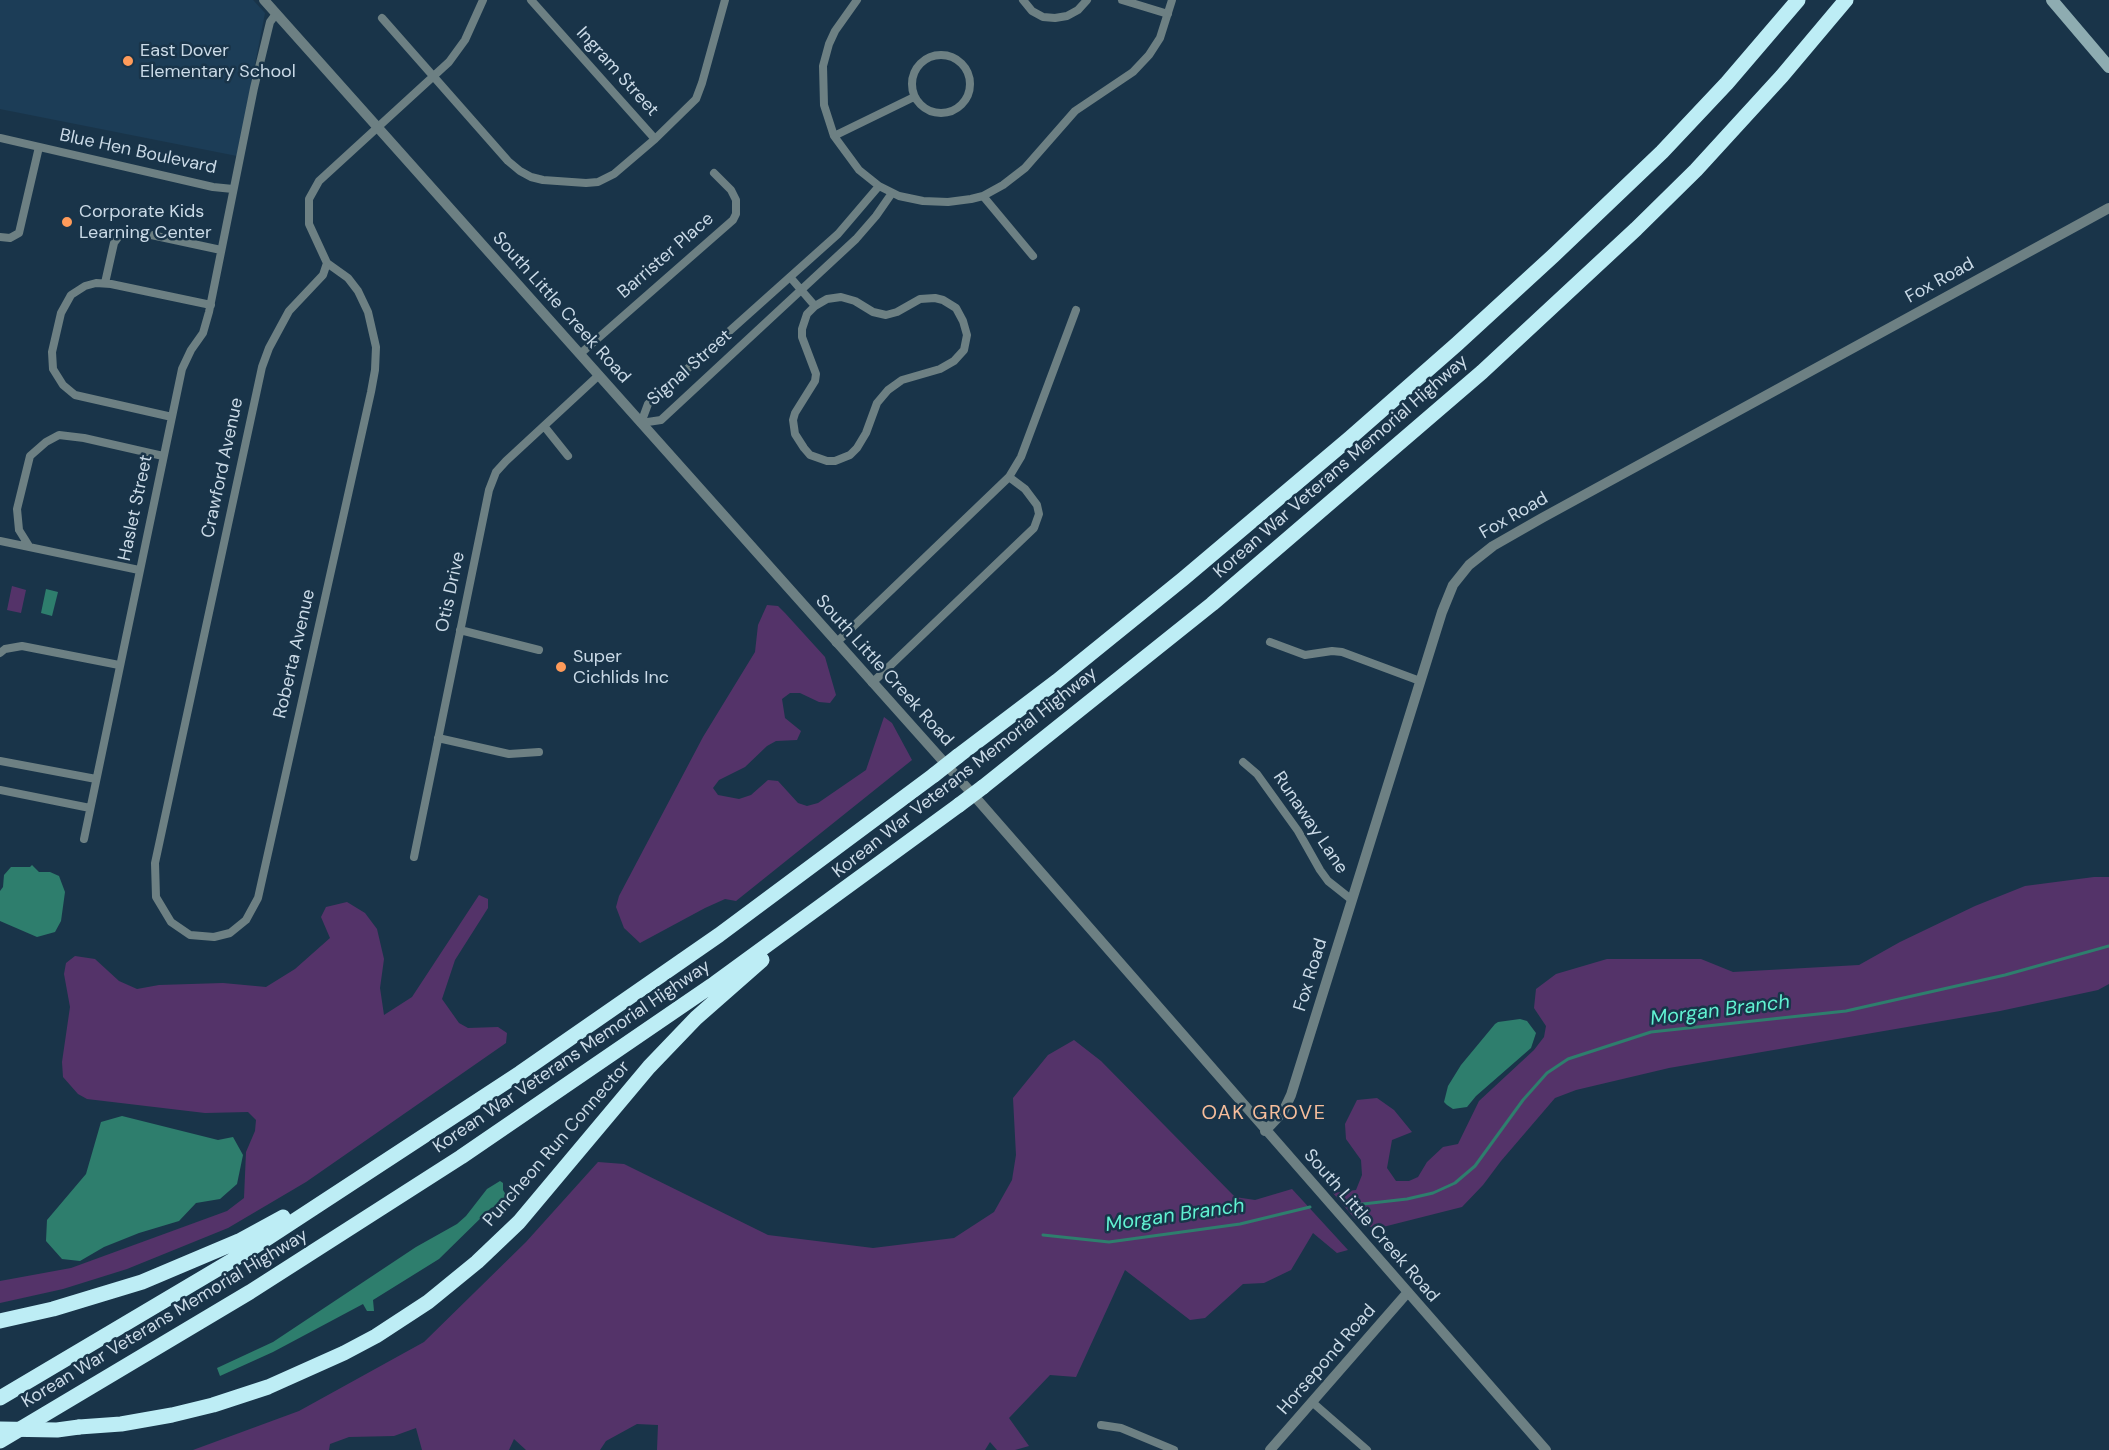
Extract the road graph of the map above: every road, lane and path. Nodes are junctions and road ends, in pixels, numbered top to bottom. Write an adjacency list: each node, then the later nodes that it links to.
1 (264, 0): 13 (street, South Little Creek Road)
2 (483, 0): 17 (street)
3 (531, 0): 22 (street, Ingram Street)
4 (725, 0): 22 (street)
5 (857, 0): 20 (street)
6 (1023, 0): 7 (street)
7 (1087, 0)
8 (1122, 0): 14 (street)
9 (1172, 0): 14 (street)
10 (1798, 0): 72 (highway, Korean War Veterans Memorial Highway, bridge)
11 (1846, 0): 69 (highway, Korean War Veterans Memorial Highway, bridge)
12 (2052, 0): 16 (main road)
13 (276, 14): 19 (street, South Little Creek Road); 26 (street, Blue Hen Boulevard)
14 (1168, 14): 28 (street)
15 (382, 18): 17 (street)
16 (2109, 68)
17 (434, 77): 19 (street); 22 (street)
18 (914, 97): 18 (street); 20 (street)
19 (378, 127): 33 (street); 40 (street, South Little Creek Road)
20 (834, 135): 25 (street)
21 (0, 138): 23 (street, Blue Hen Boulevard)
22 (655, 139)
23 (39, 147): 26 (street, Blue Hen Boulevard); 30 (street)
24 (714, 173): 40 (street, Barrister Place)
25 (879, 186): 27 (street); 34 (street, Signal Street)
26 (233, 189): 31 (street, Haslet Street)
27 (892, 193): 28 (street); 36 (street, Signal Street)
28 (983, 196): 32 (street)
29 (2109, 208): 57 (street, Fox Road)
30 (0, 237)
31 (221, 250): 35 (street); 37 (street, Haslet Street)
32 (1033, 256)
33 (327, 263): 68 (street, Crawford Avenue); 68 (street, Roberta Avenue)
34 (790, 277): 36 (street); 43 (street, Signal Street)
35 (105, 283): 37 (street); 42 (street)
36 (801, 290): 38 (street); 43 (street, Signal Street)
37 (211, 305): 42 (street, Haslet Street)
38 (815, 306): 38 (street)
39 (1076, 310): 47 (street)
40 (580, 354): 41 (street, South Little Creek Road)
41 (599, 375): 43 (street, South Little Creek Road); 44 (street, Otis Drive)
42 (172, 417): 45 (street, Haslet Street)
43 (641, 423): 53 (street, South Little Creek Road)
44 (544, 426): 46 (street); 51 (street, Otis Drive)
45 (163, 456): 49 (street); 50 (street, Haslet Street)
46 (568, 456)
47 (1009, 477): 53 (street); 58 (street)
48 (0, 541): 49 (street)
49 (29, 546): 50 (street)
50 (139, 570): 56 (street, Haslet Street)
51 (460, 630): 54 (street); 59 (street, Otis Drive)
52 (1269, 642): 57 (street)
53 (836, 643): 58 (street, South Little Creek Road)
54 (539, 650)
55 (0, 653): 56 (street)
56 (119, 665): 63 (street, Haslet Street)
57 (1420, 681): 70 (street, Fox Road)
58 (872, 683): 71 (street, South Little Creek Road)
59 (438, 738): 60 (street); 67 (street, Otis Drive)
60 (539, 752)
61 (0, 761): 63 (street)
62 (1243, 762): 70 (street, Runaway Lane)
63 (96, 778): 65 (street, Haslet Street)
64 (0, 790): 65 (street)
65 (90, 808): 66 (street, Haslet Street)
66 (84, 839)
67 (414, 857)
68 (155, 863)
69 (836, 897): 78 (highway, Korean War Veterans Memorial Highway); 78 (highway, Puncheon Run Connector, bridge)
70 (1352, 900): 71 (street, Fox Road)
71 (1265, 1131): 73 (street, South Little Creek Road)
72 (368, 1173): 74 (highway); 75 (highway, Korean War Veterans Memorial Highway)
73 (1408, 1292): 76 (street, Horsepond Road); 82 (street, South Little Creek Road)
74 (0, 1321)
75 (0, 1398)
76 (1312, 1402): 80 (street, Horsepond Road); 81 (street)
77 (1101, 1425): 79 (street)
78 (1, 1438)
79 (1174, 1450)
80 (1270, 1450)
81 (1367, 1450)
82 (1546, 1450)

